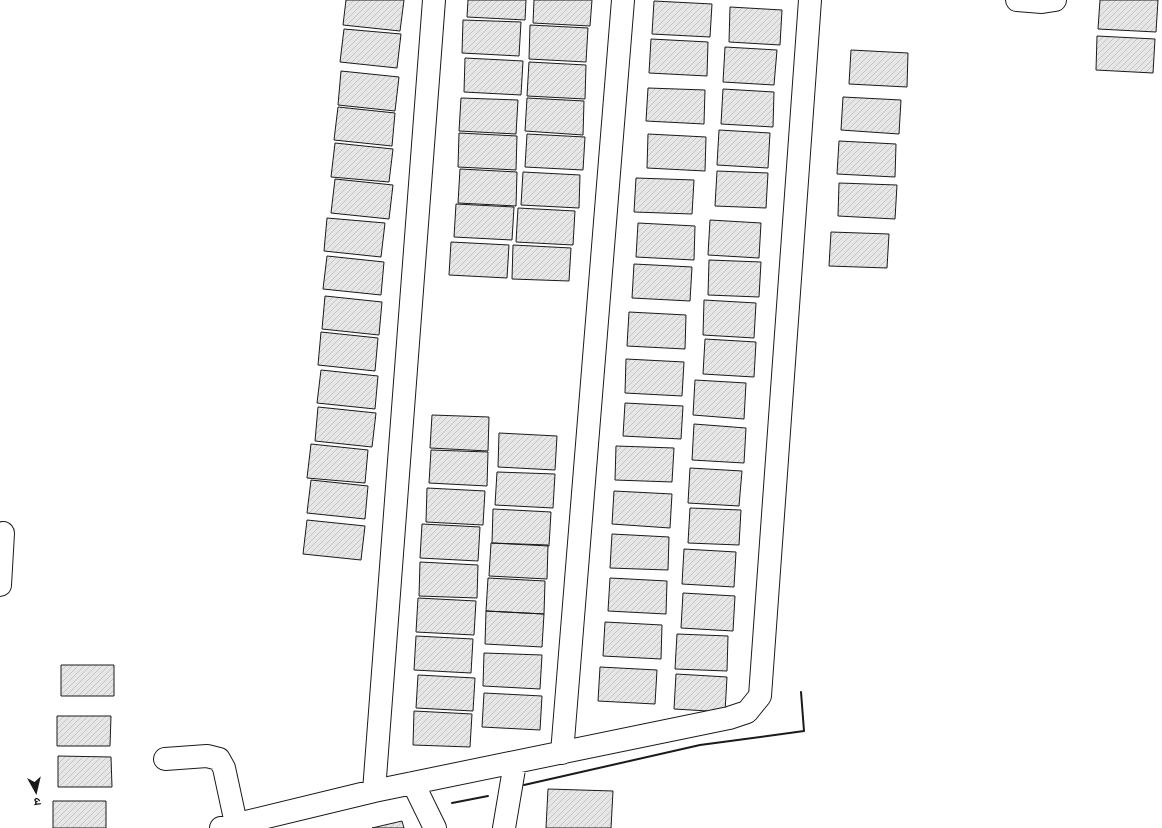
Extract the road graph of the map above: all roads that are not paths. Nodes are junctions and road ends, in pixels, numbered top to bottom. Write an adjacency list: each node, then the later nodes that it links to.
1 (434, 0): 12 (street)
2 (623, 0): 8 (street)
3 (810, 0): 8 (street)
4 (1017, 0): 5 (street)
5 (1054, 0)
6 (3, 533): 7 (street)
7 (0, 585)
8 (562, 753): 10 (street)
9 (165, 759): 13 (street)
10 (515, 763): 11 (street); 15 (street)
11 (413, 783): 12 (street); 14 (street)
12 (374, 791): 13 (street)
13 (231, 827)
14 (435, 828)
15 (504, 828)

